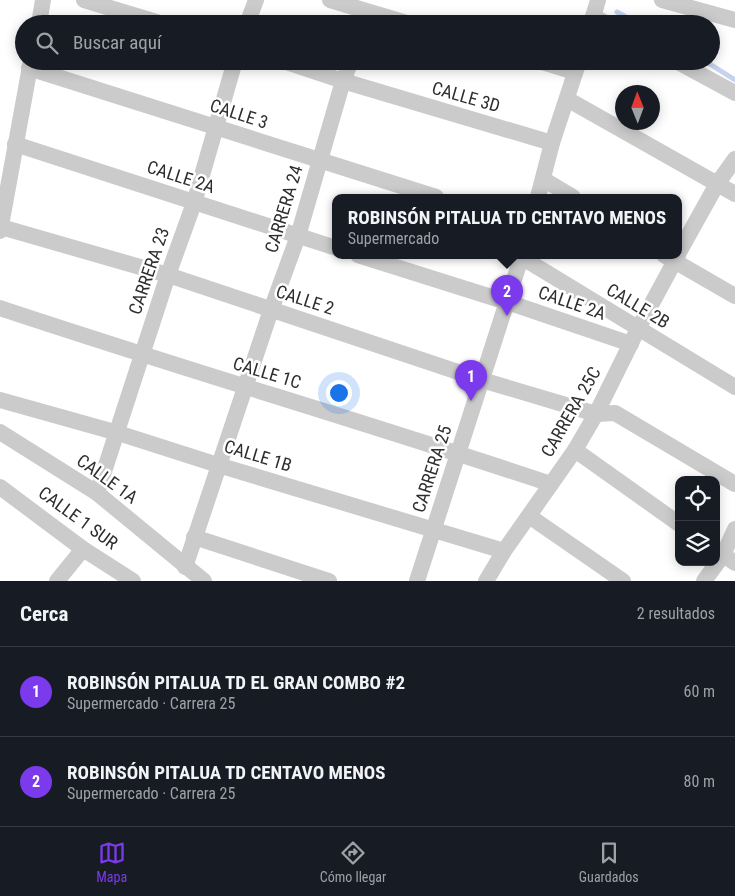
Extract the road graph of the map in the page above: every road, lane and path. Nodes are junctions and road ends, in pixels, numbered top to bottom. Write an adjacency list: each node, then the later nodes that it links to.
1 (44, 0): 7 (street)
2 (84, 0): 8 (street)
3 (256, 0): 9 (street)
4 (330, 0): 10 (street)
5 (598, 0): 11 (street)
6 (662, 0): 12 (street)
7 (40, 15)
8 (133, 15)
9 (251, 15)
10 (361, 15)
11 (597, 15)
12 (717, 15)
13 (720, 16): 14 (street)
14 (735, 20)
15 (29, 70): 27 (street)
16 (45, 70): 25 (street, CALLE 3)
17 (232, 70): 25 (street, CARRERA 23)
18 (309, 70): 22 (street, CALLE 3D)
19 (348, 70): 22 (street, CARRERA 24)
20 (576, 70): 24 (street)
21 (693, 70): 23 (street)
22 (343, 82): 26 (street, CALLE 3D); 29 (street, CARRERA 24)
23 (735, 93)
24 (567, 99): 26 (street); 31 (street)
25 (216, 127): 29 (street, CALLE 3); 36 (street, CARRERA 23)
26 (552, 143): 30 (street)
27 (14, 144): 36 (street, CALLE 2A); 37 (street)
28 (735, 160): 31 (street, CARRERA 25C)
29 (320, 161): 32 (street, CALLE 3); 39 (street, CARRERA 24)
30 (543, 179): 33 (street); 34 (street)
31 (717, 184): 35 (street); 40 (street, CARRERA 25C)
32 (426, 194)
33 (539, 194)
34 (567, 194)
35 (735, 194)
36 (194, 203): 39 (street, CALLE 2A); 47 (street, CARRERA 23)
37 (1, 227): 38 (street); 47 (street, CALLE 2)
38 (0, 231)
39 (298, 236): 41 (street, CALLE 2A); 51 (street, CARRERA 24)
40 (682, 243)
41 (332, 247)
42 (371, 259): 49 (street, CALLE 2A)
43 (520, 259): 49 (street, CARRERA 25)
44 (525, 259): 52 (street, CALLE 2B)
45 (673, 259): 52 (street, CARRERA 25C)
46 (679, 259): 48 (street)
47 (168, 275): 51 (street, CALLE 2); 53 (street, CARRERA 23)
48 (735, 296)
49 (507, 302): 52 (street, CALLE 2A); 54 (street, CARRERA 25)
50 (0, 308): 53 (street, CALLE 1C)
51 (271, 310): 54 (street, CALLE 2); 55 (street, CARRERA 24)
52 (634, 337): 56 (street, CALLE 2B); 58 (street, CARRERA 25C)
53 (142, 355): 55 (street, CALLE 1C); 60 (street, CARRERA 23)
54 (482, 380): 58 (street, CALLE 2); 62 (street, CARRERA 25)
55 (245, 387): 62 (street, CALLE 1C); 63 (street, CARRERA 24)
56 (735, 387)
57 (0, 400): 60 (street, CALLE 1B)
58 (596, 414): 61 (street, CARRERA 25C); 65 (street)
59 (0, 432): 67 (street, CALLE 1A)
60 (118, 432): 63 (street, CALLE 1B); 67 (street, CARRERA 23)
61 (575, 450): 64 (street, CARRERA 25C); 69 (street)
62 (458, 454): 64 (street, CALLE 1C); 71 (street, CARRERA 25)
63 (218, 466): 71 (street, CALLE 1B); 72 (street, CARRERA 24)
64 (551, 484): 68 (street, CARRERA 25C)
65 (735, 484)
66 (0, 487): 73 (street, CALLE 1 SUR)
67 (97, 493): 76 (street, CALLE 1A)
68 (529, 516): 74 (street, CARRERA 25C); 83 (street)
69 (675, 521)
70 (735, 529): 75 (street)
71 (433, 531): 74 (street, CALLE 1B); 82 (street, CARRERA 25)
72 (194, 537): 76 (street, CARRERA 24); 81 (street)
73 (83, 548): 78 (street); 79 (street, CALLE 1 SUR)
74 (504, 551): 77 (street, CARRERA 25C)
75 (725, 556): 84 (street)
76 (185, 567): 80 (street, CALLE 1A)
77 (493, 578)
78 (57, 581)
79 (133, 581)
80 (204, 581)
81 (329, 581)
82 (417, 581)
83 (623, 581)
84 (704, 581)

